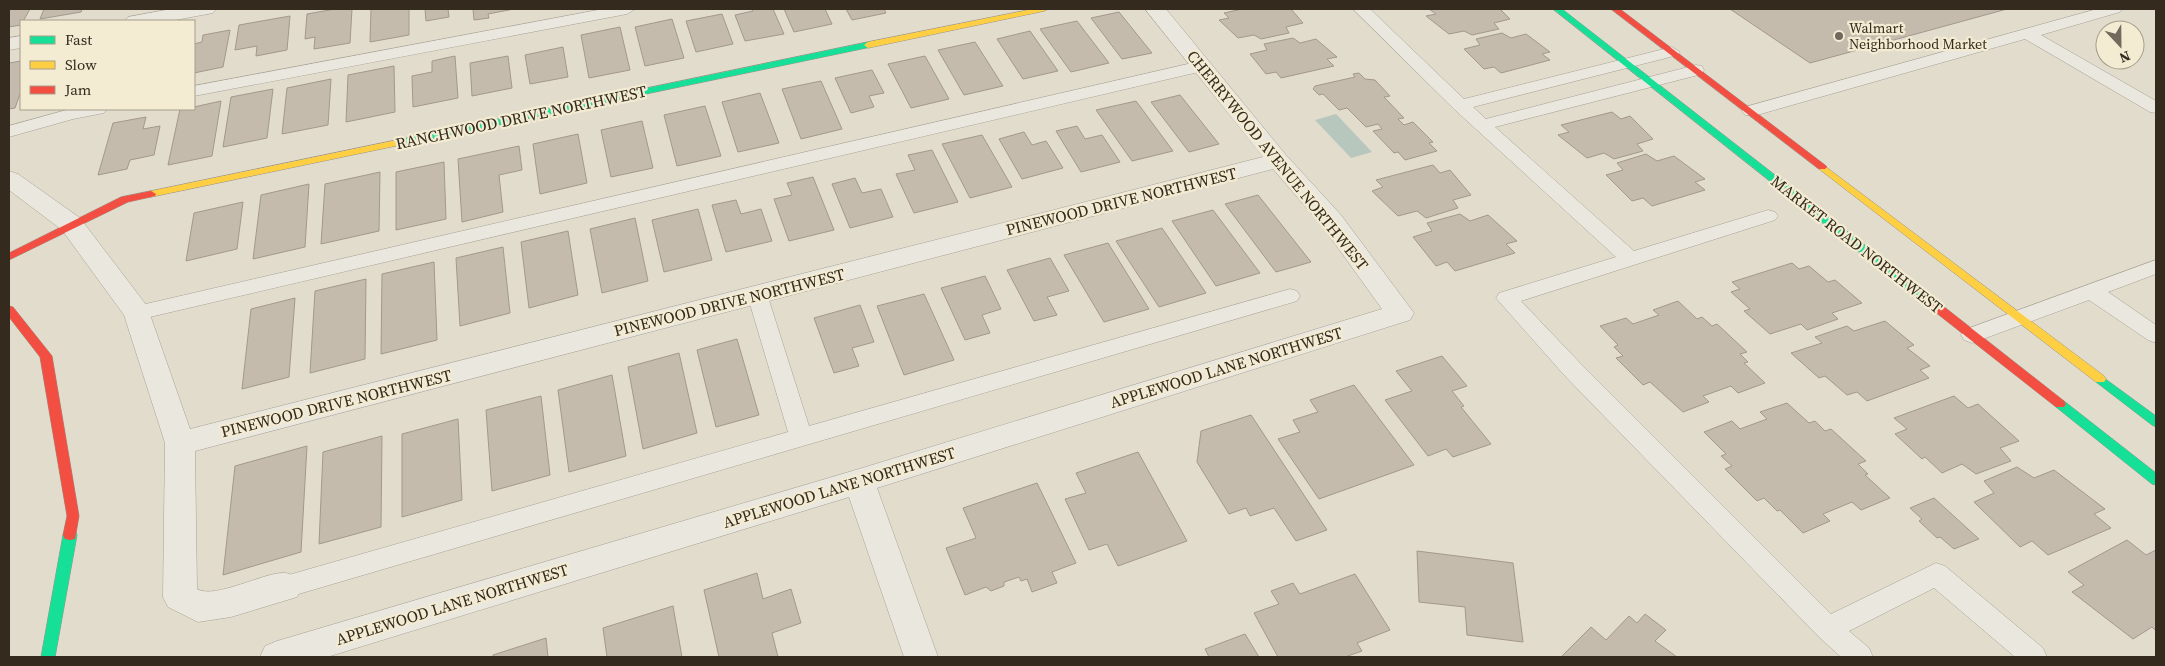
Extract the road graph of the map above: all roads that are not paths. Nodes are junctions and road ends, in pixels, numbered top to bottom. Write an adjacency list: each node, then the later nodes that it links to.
1 (206, 9): 11 (street)
2 (627, 9): 18 (lane)
3 (1044, 9): 28 (street, RANCHWOOD DRIVE NORTHWEST)
4 (1155, 9): 15 (street, CHERRYWOOD AVENUE NORTHWEST)
5 (1361, 9): 19 (lane)
6 (1557, 9): 14 (street, MARKET ROAD NORTHWEST)
7 (1615, 9): 13 (street)
8 (2061, 9): 10 (lane)
9 (2114, 9): 10 (lane)
10 (2079, 18): 12 (lane)
11 (141, 20)
12 (2026, 33): 20 (lane); 22 (lane)
13 (1672, 52): 14 (lane); 16 (street)
14 (1627, 64): 17 (street, MARKET ROAD NORTHWEST); 19 (lane)
15 (1201, 66): 25 (street, CHERRYWOOD AVENUE NORTHWEST); 36 (lane)
16 (1696, 70): 17 (lane); 22 (street)
17 (1650, 82): 23 (lane); 39 (street, MARKET ROAD NORTHWEST)
18 (195, 91)
19 (1460, 105): 23 (lane)
20 (2156, 108)
21 (92, 110): 24 (lane)
22 (1751, 111): 38 (street)
23 (1482, 125): 30 (lane)
24 (9, 132)
25 (1278, 160): 33 (street, PINEWOOD DRIVE NORTHWEST); 37 (street, CHERRYWOOD AVENUE NORTHWEST)
26 (9, 179): 28 (street)
27 (1768, 216): 30 (lane)
28 (71, 224): 29 (street, RANCHWOOD DRIVE NORTHWEST); 36 (street)
29 (9, 257)
30 (1631, 259): 47 (lane)
31 (2156, 267): 32 (lane)
32 (2091, 291): 38 (lane); 40 (lane)
33 (757, 294): 42 (lane); 43 (street, PINEWOOD DRIVE NORTHWEST)
34 (1290, 296): 42 (lane)
35 (9, 310): 48 (street)
36 (137, 313): 43 (street)
37 (1400, 313): 45 (street, APPLEWOOD LANE NORTHWEST)
38 (2019, 318): 39 (lane); 41 (street)
39 (1972, 335): 44 (street, MARKET ROAD NORTHWEST)
40 (2156, 335)
41 (2156, 422)
42 (801, 437): 46 (lane)
43 (180, 443): 46 (street)
44 (2156, 480)
45 (859, 481): 49 (street, APPLEWOOD LANE NORTHWEST); 50 (street)
46 (285, 587)
47 (1828, 629): 51 (lane); 52 (lane)
48 (48, 657)
49 (277, 657)
50 (922, 657)
51 (1860, 657)
52 (2034, 657)

